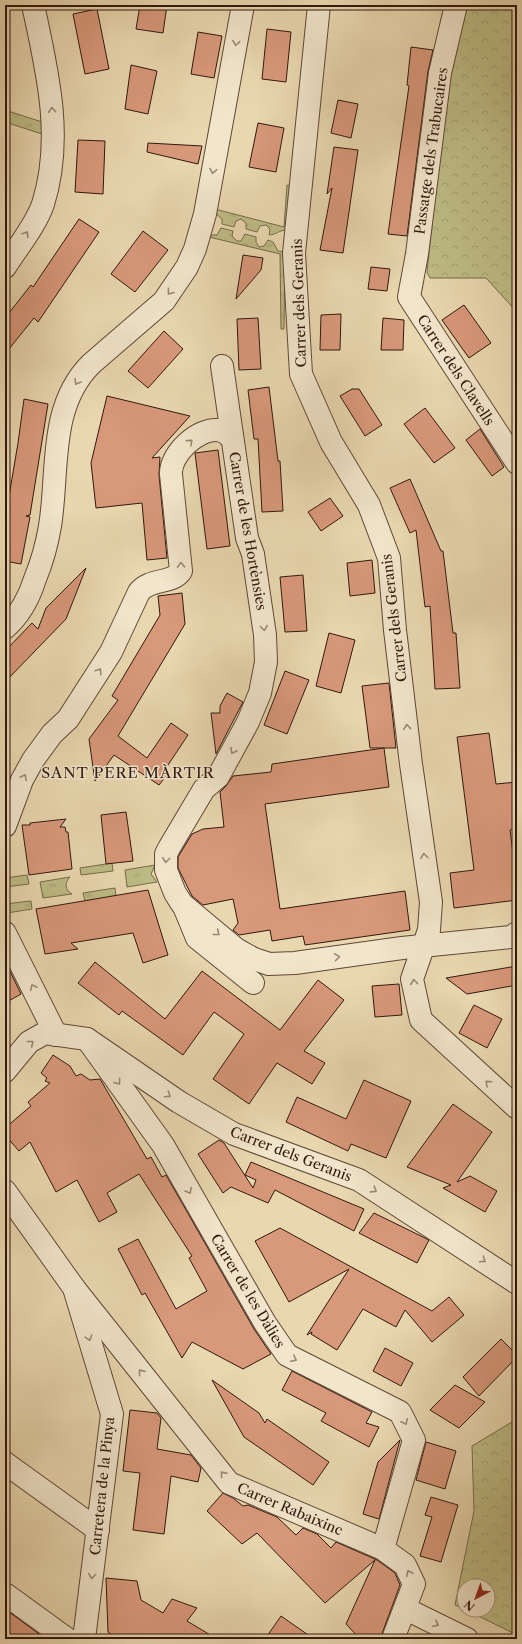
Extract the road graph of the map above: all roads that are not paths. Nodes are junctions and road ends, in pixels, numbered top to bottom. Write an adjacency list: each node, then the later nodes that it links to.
1 (33, 5): 5 (street, one-way to 1)
2 (243, 5): 10 (street, one-way to 10)
3 (320, 5): 15 (street, Carrer dels Geranis, one-way to 3)
4 (456, 5): 6 (street, Passatge dels Trabucaires)
5 (5, 267)
6 (409, 297): 9 (street, Carrer dels Clavells)
7 (222, 366): 8 (street)
8 (232, 438): 11 (street, Carrer de les Hortènsies, one-way to 8); 12 (street, Carrer de les Hortènsies, one-way to 12)
9 (517, 463)
10 (5, 628)
11 (5, 826)
12 (182, 904): 15 (street, Carrer de les Hortènsies, one-way to 15); 16 (street, Carrer de les Hortènsies)
13 (517, 932): 15 (street)
14 (5, 933): 17 (street, one-way to 14)
15 (423, 947): 20 (street, Carrer dels Geranis, one-way to 15)
16 (253, 983)
17 (56, 1035): 18 (street, Carrer dels Geranis); 19 (street, Carrer dels Geranis, one-way to 17)
18 (87, 1039): 22 (street, Carrer dels Geranis, one-way to 22); 26 (street, Carrer de les Dàlies, one-way to 26)
19 (5, 1072)
20 (517, 1108)
21 (5, 1191): 23 (street, Carretera de la Pinya)
22 (517, 1283)
23 (74, 1288): 25 (street, Carretera de la Pinya, one-way to 25); 26 (street, Carrer Rabaixinc, one-way to 23)
24 (5, 1463): 25 (street)
25 (98, 1530): 30 (street, Carretera de la Pinya, one-way to 30)
26 (383, 1549): 28 (street, Carrer Rabaixinc, one-way to 26)
27 (5, 1594): 29 (street)
28 (406, 1610): 31 (street, Carrer Rabaixinc); 32 (street, one-way to 32)
29 (67, 1639)
30 (84, 1639)
31 (394, 1639)
32 (467, 1639)

